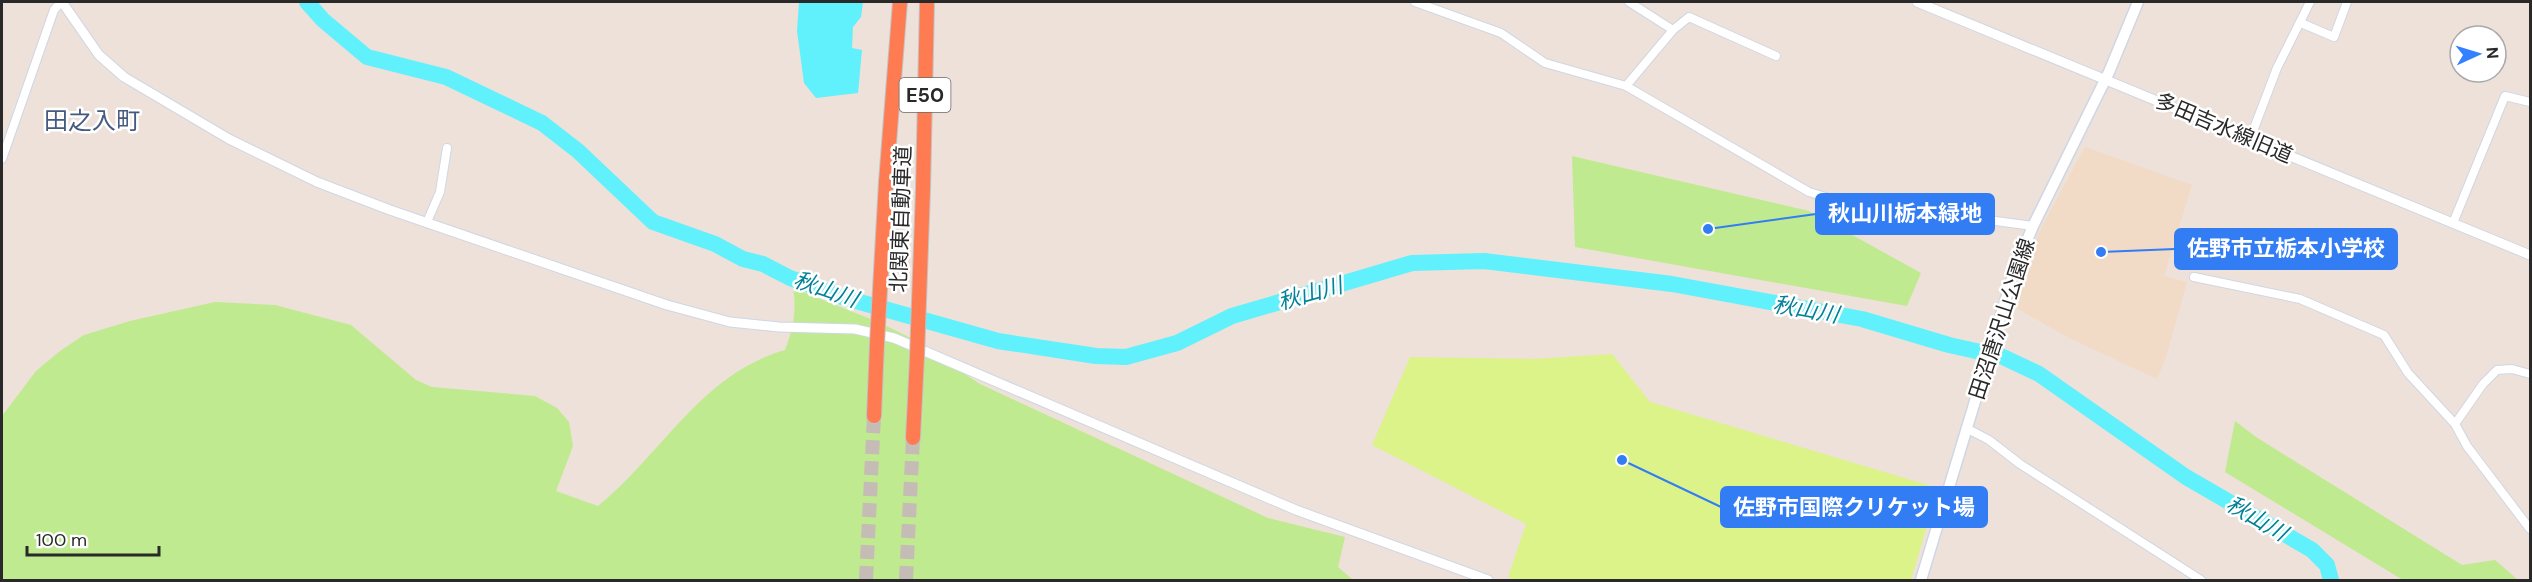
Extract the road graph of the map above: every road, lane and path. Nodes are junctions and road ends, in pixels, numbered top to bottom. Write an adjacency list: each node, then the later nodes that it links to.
1 (61, 2): 19 (street); 20 (street)
2 (900, 2): 26 (highway, 北関東自動車道 / E50, bridge)
3 (927, 2): 29 (highway, 北関東自動車道 / E50, bridge)
4 (1415, 2): 15 (street)
5 (1629, 2): 12 (street)
6 (1917, 2): 10 (street, 多田吉水線旧道)
7 (2138, 2): 14 (main road, 田沼唐沢山公園線)
8 (2310, 2): 11 (street)
9 (2347, 2): 11 (street)
10 (1938, 5): 14 (street, 多田吉水線旧道)
11 (2301, 23): 17 (street)
12 (1673, 30): 13 (street); 15 (street)
13 (1776, 56)
14 (2105, 78): 17 (street, 多田吉水線旧道); 22 (main road, 田沼唐沢山公園線)
15 (1626, 86): 22 (street)
16 (2530, 102): 21 (street)
17 (2250, 139): 21 (street, 多田吉水線旧道)
18 (447, 148): 20 (street)
19 (2, 159)
20 (428, 222): 31 (street)
21 (2453, 223): 23 (street, 多田吉水線旧道)
22 (2033, 226): 28 (main road, 田沼唐沢山公園線)
23 (2530, 255)
24 (2194, 277): 27 (street)
25 (2530, 374): 27 (street)
26 (874, 416)
27 (2455, 424): 30 (street)
28 (1966, 429): 32 (main road, 田沼唐沢山公園線); 33 (street)
29 (913, 438)
30 (2530, 529)
31 (1488, 580)
32 (1921, 580)
33 (2201, 580)

